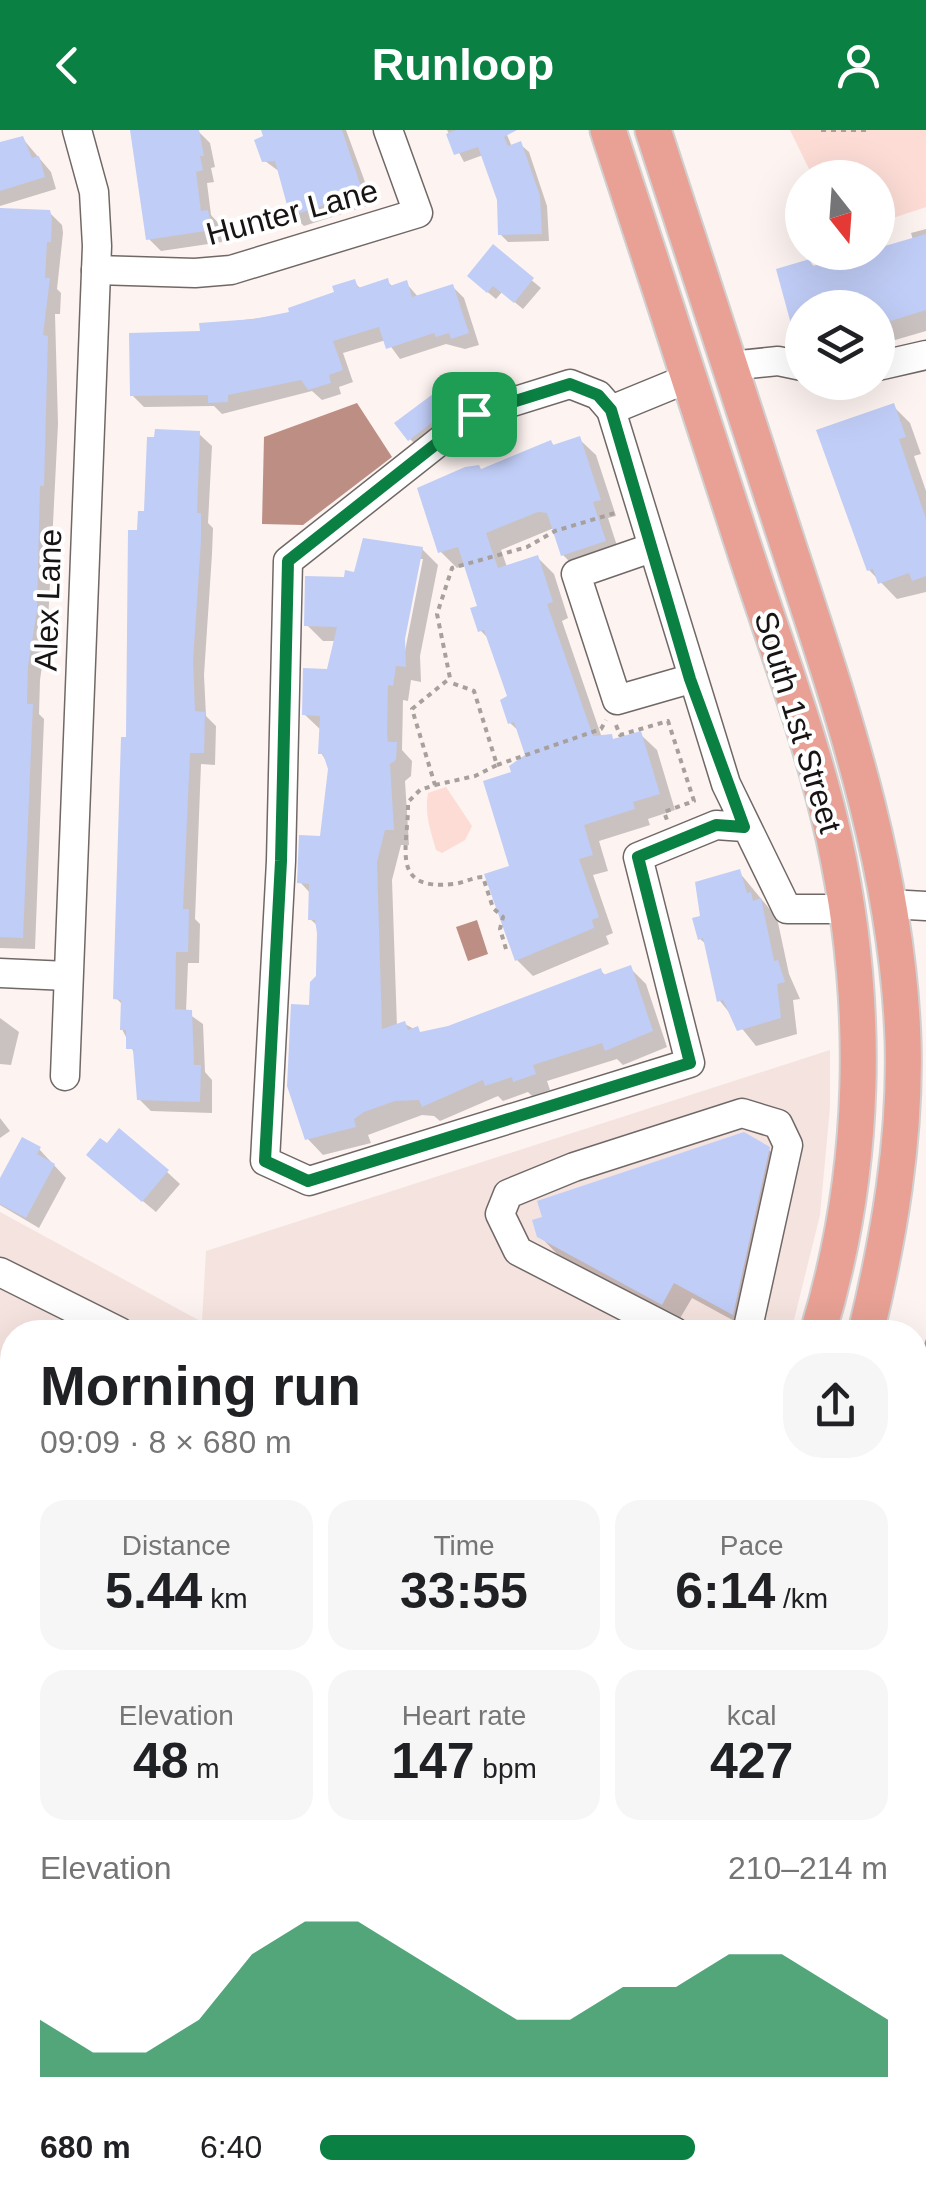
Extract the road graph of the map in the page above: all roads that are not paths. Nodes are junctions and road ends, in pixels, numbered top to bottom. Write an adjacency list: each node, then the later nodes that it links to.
1 (76, 130): 5 (street, Alex Lane)
2 (388, 130): 5 (street, Hunter Lane)
3 (608, 130): 10 (main road, South 1st Street)
4 (654, 130): 9 (main road, South 1st Street)
5 (96, 270): 19 (street, Alex Lane)
6 (785, 362): 9 (street)
7 (924, 364): 8 (street)
8 (895, 365)
9 (730, 366): 10 (main road); 15 (main road, South 1st Street)
10 (689, 378): 11 (street); 17 (main road, South 1st Street)
11 (611, 410): 12 (street); 14 (street)
12 (651, 548): 13 (street); 13 (street)
13 (690, 679): 14 (street)
14 (744, 827): 17 (street)
15 (890, 904): 16 (street); 17 (main road); 26 (main road, South 1st Street)
16 (926, 906)
17 (848, 909): 25 (main road, South 1st Street)
18 (0, 973): 19 (street)
19 (68, 976): 20 (street, Alex Lane)
20 (66, 1076)
21 (0, 1272): 22 (street)
22 (96, 1320)
23 (651, 1320): 24 (street)
24 (750, 1320)
25 (822, 1320)
26 (869, 1320)

